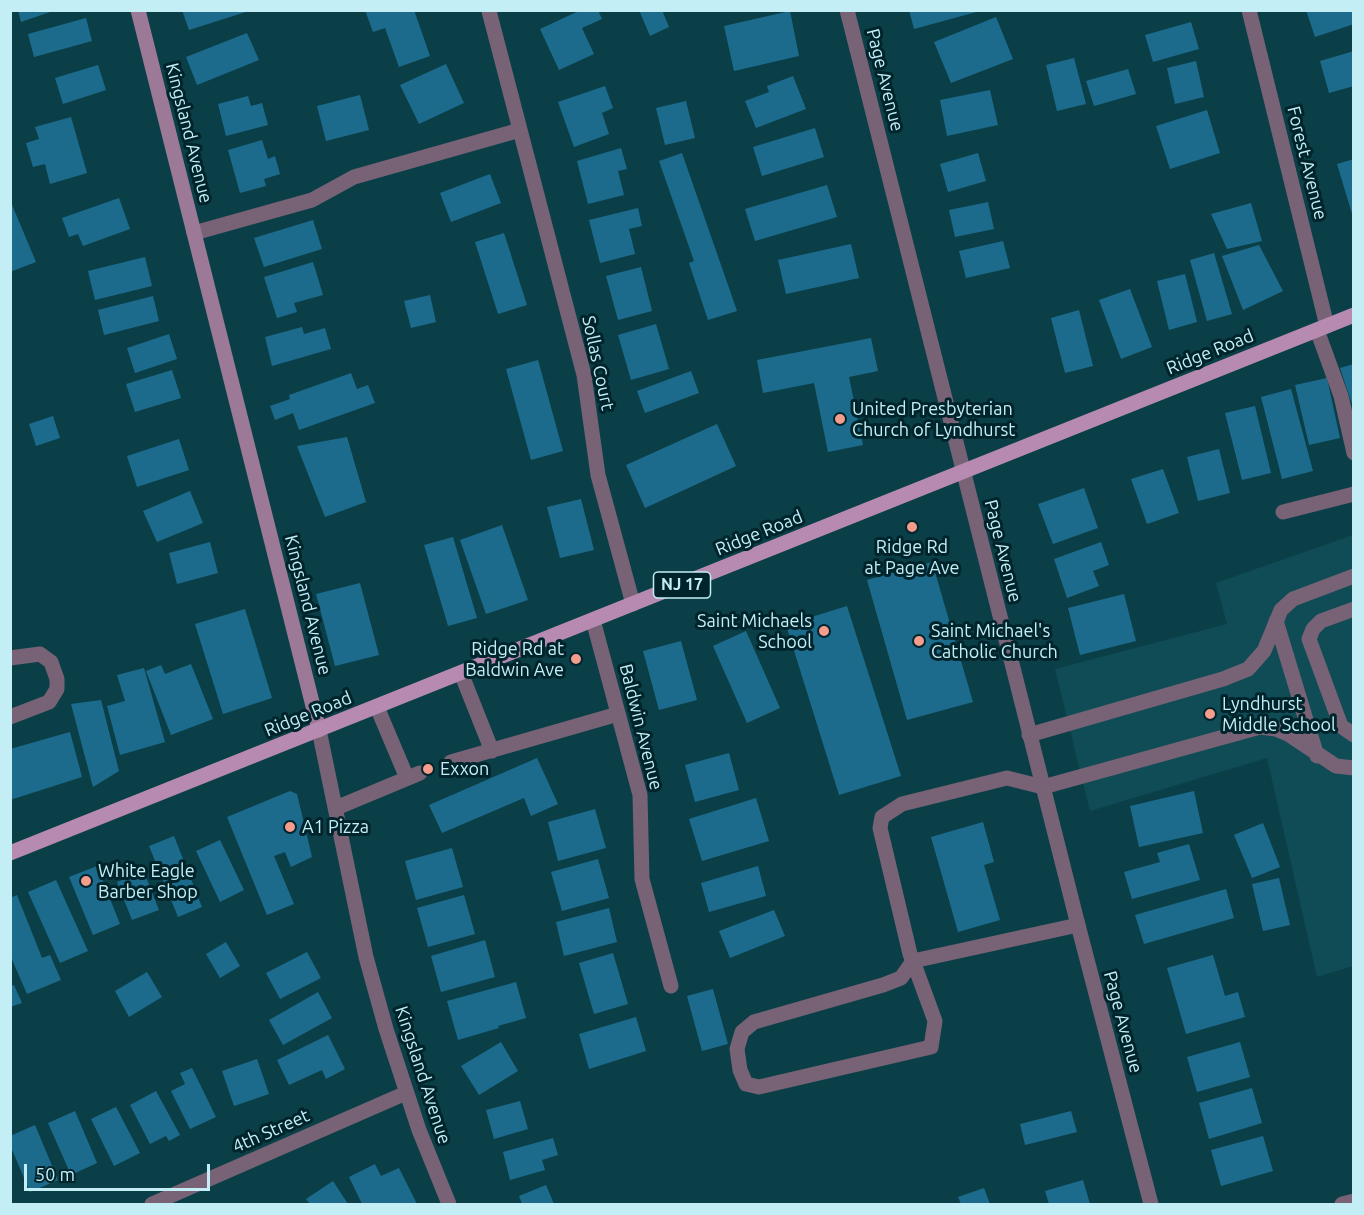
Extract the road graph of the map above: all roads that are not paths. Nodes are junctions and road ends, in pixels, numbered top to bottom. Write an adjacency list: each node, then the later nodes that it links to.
1 (138, 10): 6 (main road, Kingsland Avenue)
2 (847, 10): 10 (street, Page Avenue)
3 (1249, 10): 8 (street, Forest Avenue)
4 (489, 11): 5 (street, Sollas Court)
5 (520, 130): 6 (street); 14 (street, Sollas Court)
6 (194, 233): 23 (main road, Kingsland Avenue)
7 (1353, 315): 8 (main road, Ridge Road / NJ 17)
8 (1322, 328): 9 (street, Forest Avenue); 10 (main road, Ridge Road / NJ 17)
9 (1353, 453)
10 (963, 472): 14 (main road, Ridge Road / NJ 17); 24 (street, Page Avenue)
11 (1353, 494): 12 (street)
12 (1283, 512)
13 (1353, 576): 17 (street)
14 (633, 604): 16 (main road, Ridge Road / NJ 17)
15 (1353, 609): 25 (street)
16 (593, 620): 19 (main road, Ridge Road / NJ 17); 21 (street, Baldwin Avenue)
17 (1276, 621): 24 (street); 27 (street)
18 (10, 658): 22 (street)
19 (461, 674): 20 (main road, Ridge Road / NJ 17); 26 (street)
20 (377, 707): 23 (main road, Ridge Road / NJ 17); 31 (street)
21 (618, 714): 26 (street); 35 (street, Baldwin Avenue)
22 (10, 717)
23 (319, 730): 31 (street, Kingsland Avenue); 32 (main road, Ridge Road / NJ 17)
24 (1029, 735): 30 (street, Page Avenue)
25 (1353, 735)
26 (492, 751): 28 (street)
27 (1317, 756): 29 (street); 30 (street)
28 (451, 762)
29 (1353, 768)
30 (1043, 787): 33 (street, Page Avenue); 34 (street)
31 (336, 808): 36 (street, Kingsland Avenue)
32 (10, 853)
33 (1078, 925): 34 (street); 40 (street, Page Avenue)
34 (913, 961): 34 (street)
35 (671, 986)
36 (406, 1094): 38 (street, 4th Street); 39 (street, Kingsland Avenue)
37 (1353, 1201): 41 (street)
38 (152, 1204)
39 (449, 1204)
40 (1151, 1204)
41 (1342, 1204)

